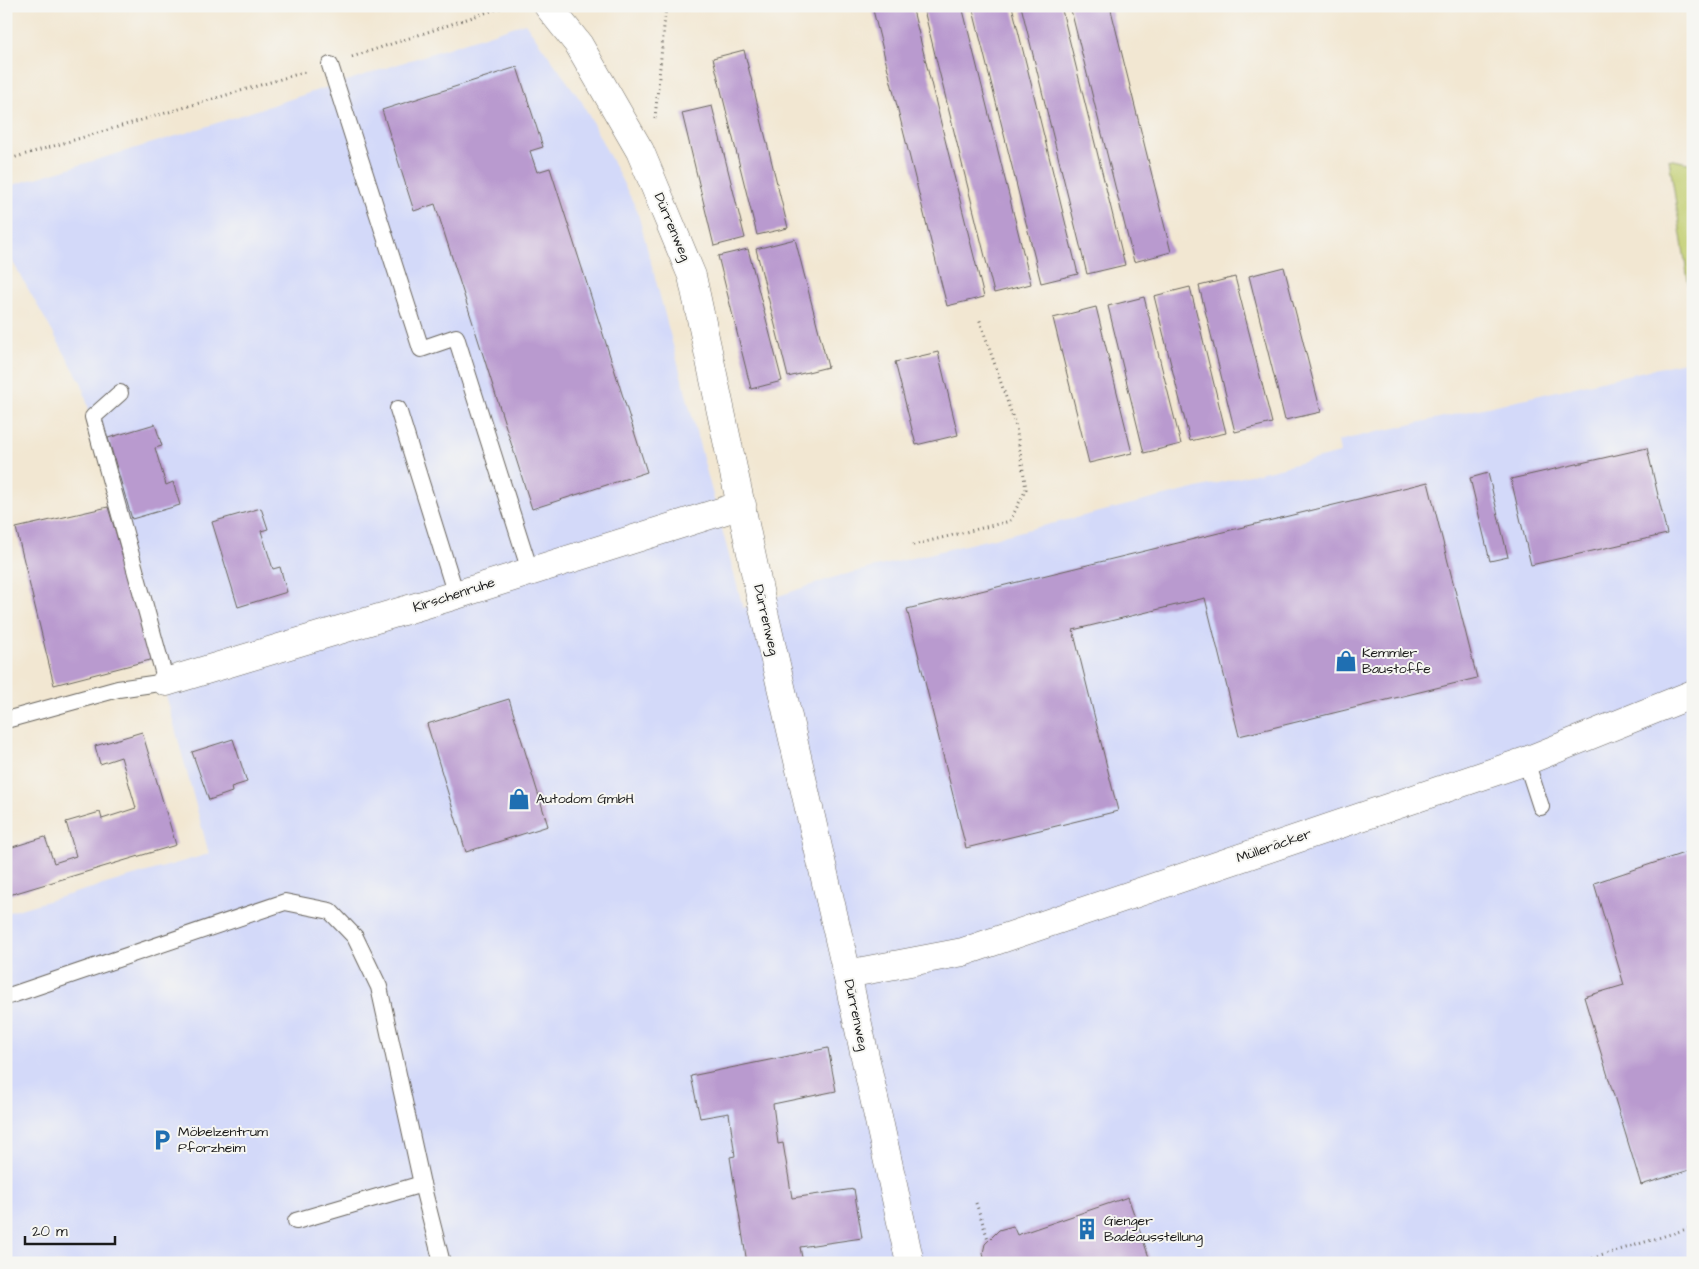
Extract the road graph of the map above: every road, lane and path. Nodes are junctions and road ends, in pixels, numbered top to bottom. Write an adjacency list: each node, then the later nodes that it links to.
1 (506, 6): 4 (path)
2 (548, 6): 5 (street, Dürrenweg)
3 (666, 6): 5 (path)
4 (330, 65): 6 (path); 12 (lane)
5 (637, 147): 10 (street, Dürrenweg)
6 (6, 160)
7 (979, 318): 11 (path)
8 (120, 393): 14 (lane)
9 (398, 410): 13 (lane)
10 (742, 505): 12 (street, Kirschenruhe); 19 (street, Dürrenweg)
11 (913, 545)
12 (530, 571): 13 (street, Kirschenruhe)
13 (456, 595): 14 (street, Kirschenruhe)
14 (166, 682): 16 (lane)
15 (1693, 694): 17 (street, Mülleräcker)
16 (6, 720)
17 (1526, 761): 18 (lane); 19 (street, Mülleräcker)
18 (1541, 807)
19 (847, 974): 27 (street, Dürrenweg)
20 (6, 997): 21 (lane)
21 (422, 1184): 23 (lane); 26 (lane)
22 (976, 1203): 25 (path)
23 (296, 1221)
24 (1693, 1227): 28 (path)
25 (988, 1239)
26 (442, 1263)
27 (910, 1263)
28 (1578, 1263)

